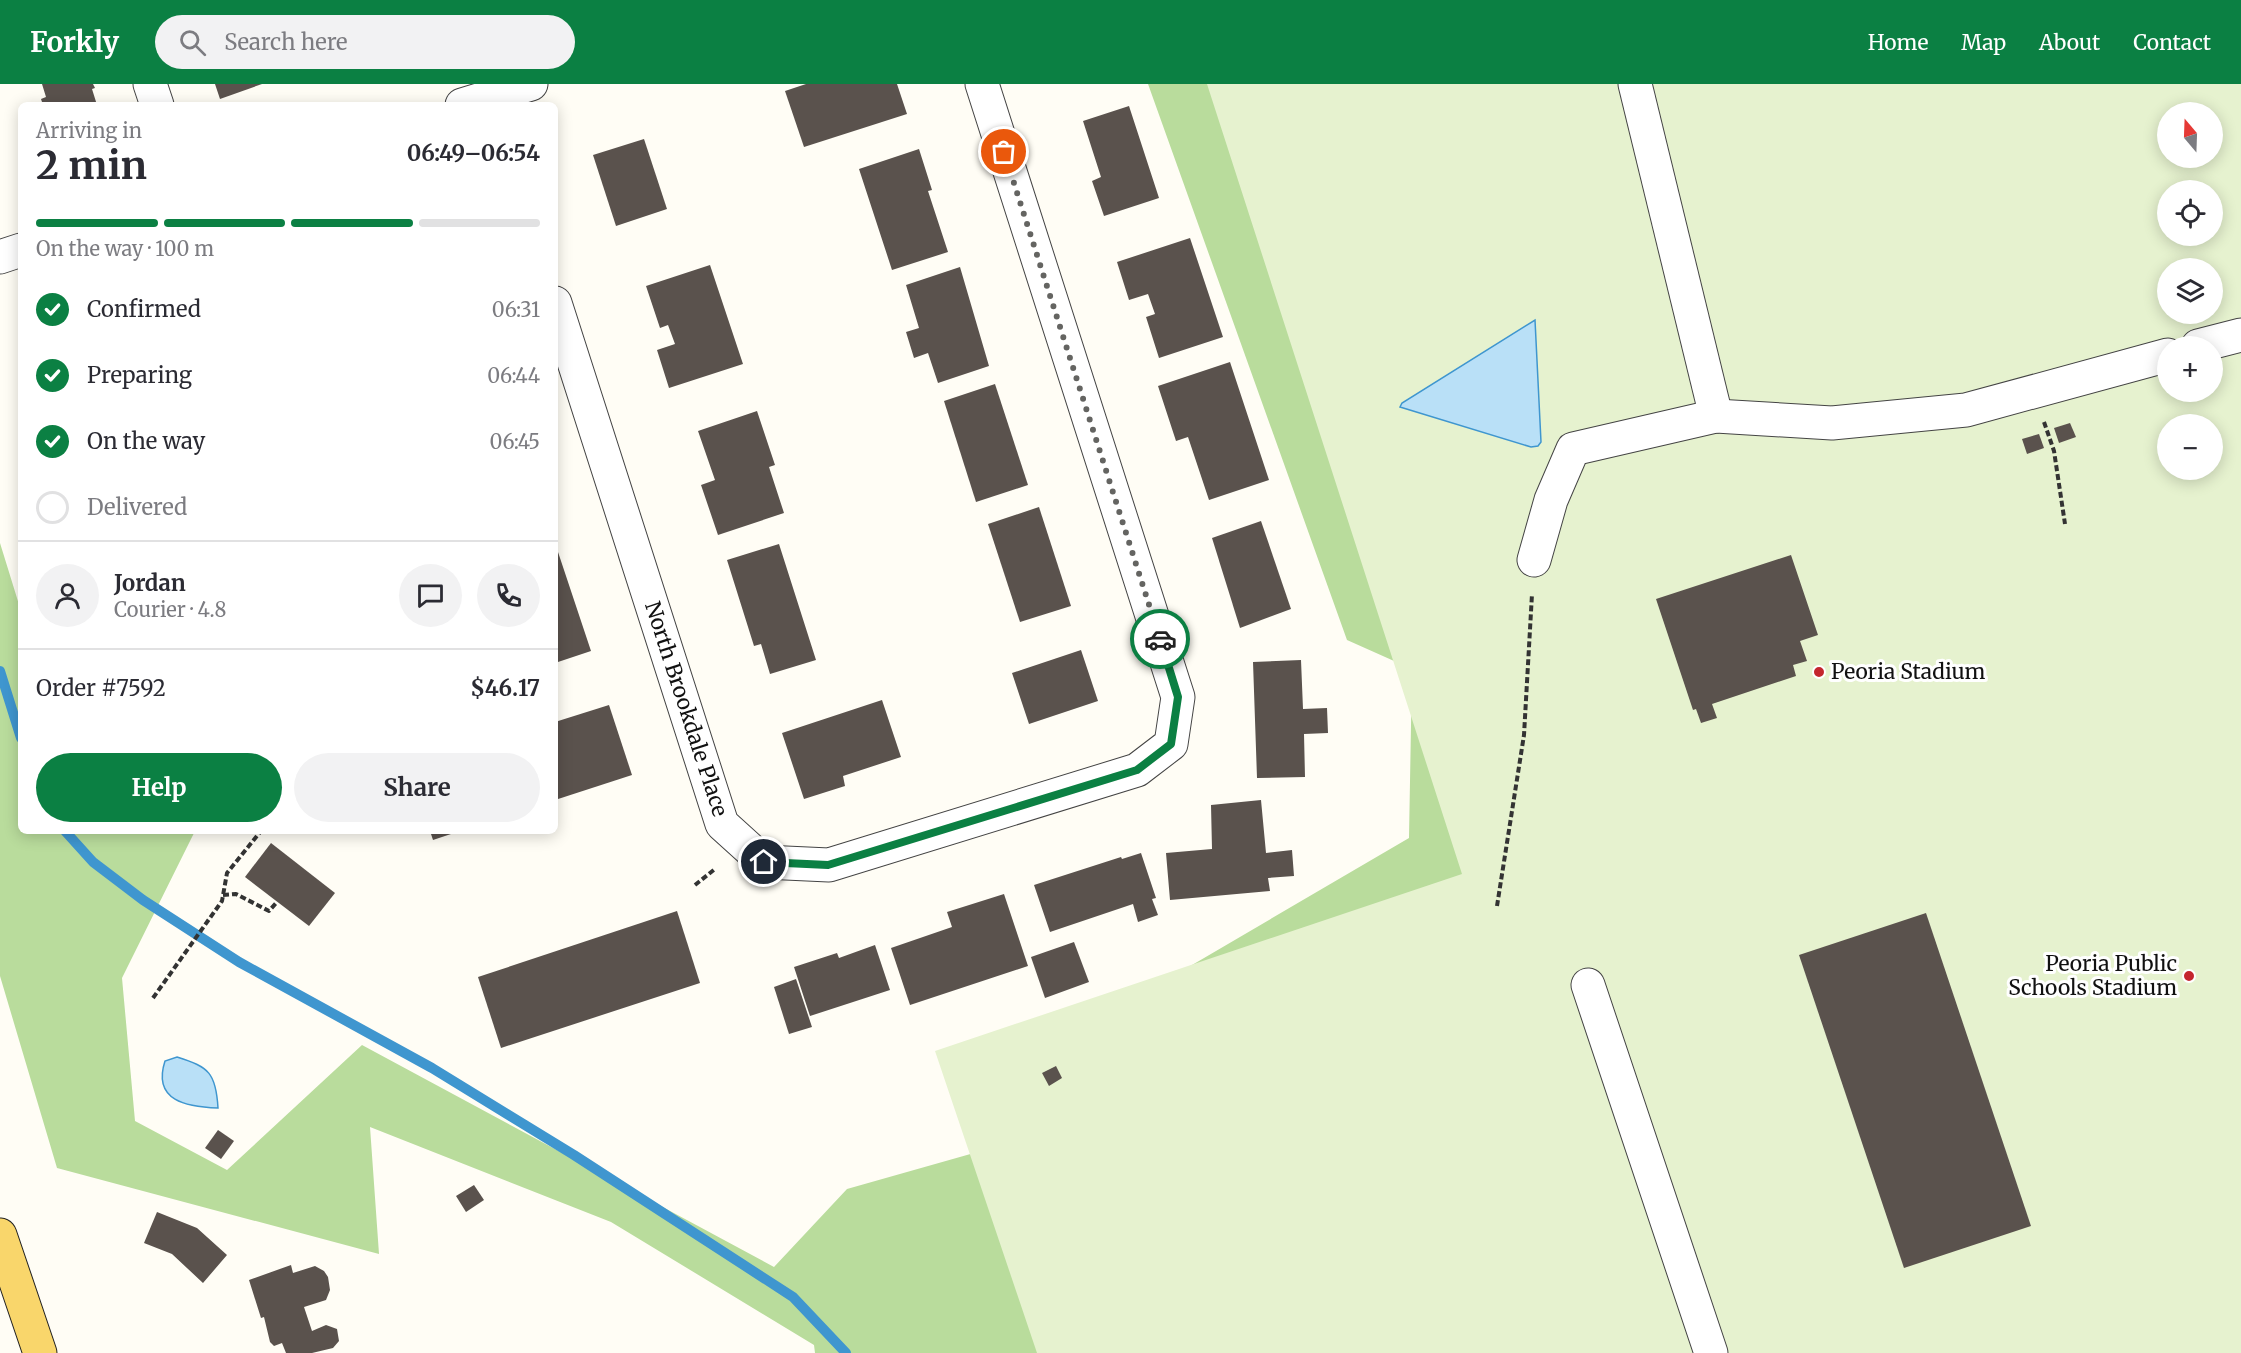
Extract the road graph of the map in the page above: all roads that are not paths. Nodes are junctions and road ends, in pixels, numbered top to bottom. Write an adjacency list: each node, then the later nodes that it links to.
1 (150, 84): 5 (street)
2 (531, 84): 6 (street)
3 (982, 84): 9 (street, North Brookdale Place)
4 (1635, 84): 13 (street)
5 (156, 102)
6 (480, 102)
7 (18, 251): 8 (street)
8 (0, 256)
9 (558, 312)
10 (2241, 335): 11 (street)
11 (2223, 340)
12 (2157, 358): 13 (street)
13 (1716, 416): 14 (street)
14 (1534, 560)
15 (1588, 985): 19 (street)
16 (0, 1235): 17 (main road)
17 (7, 1277): 18 (main road)
18 (40, 1353)
19 (1712, 1353)

